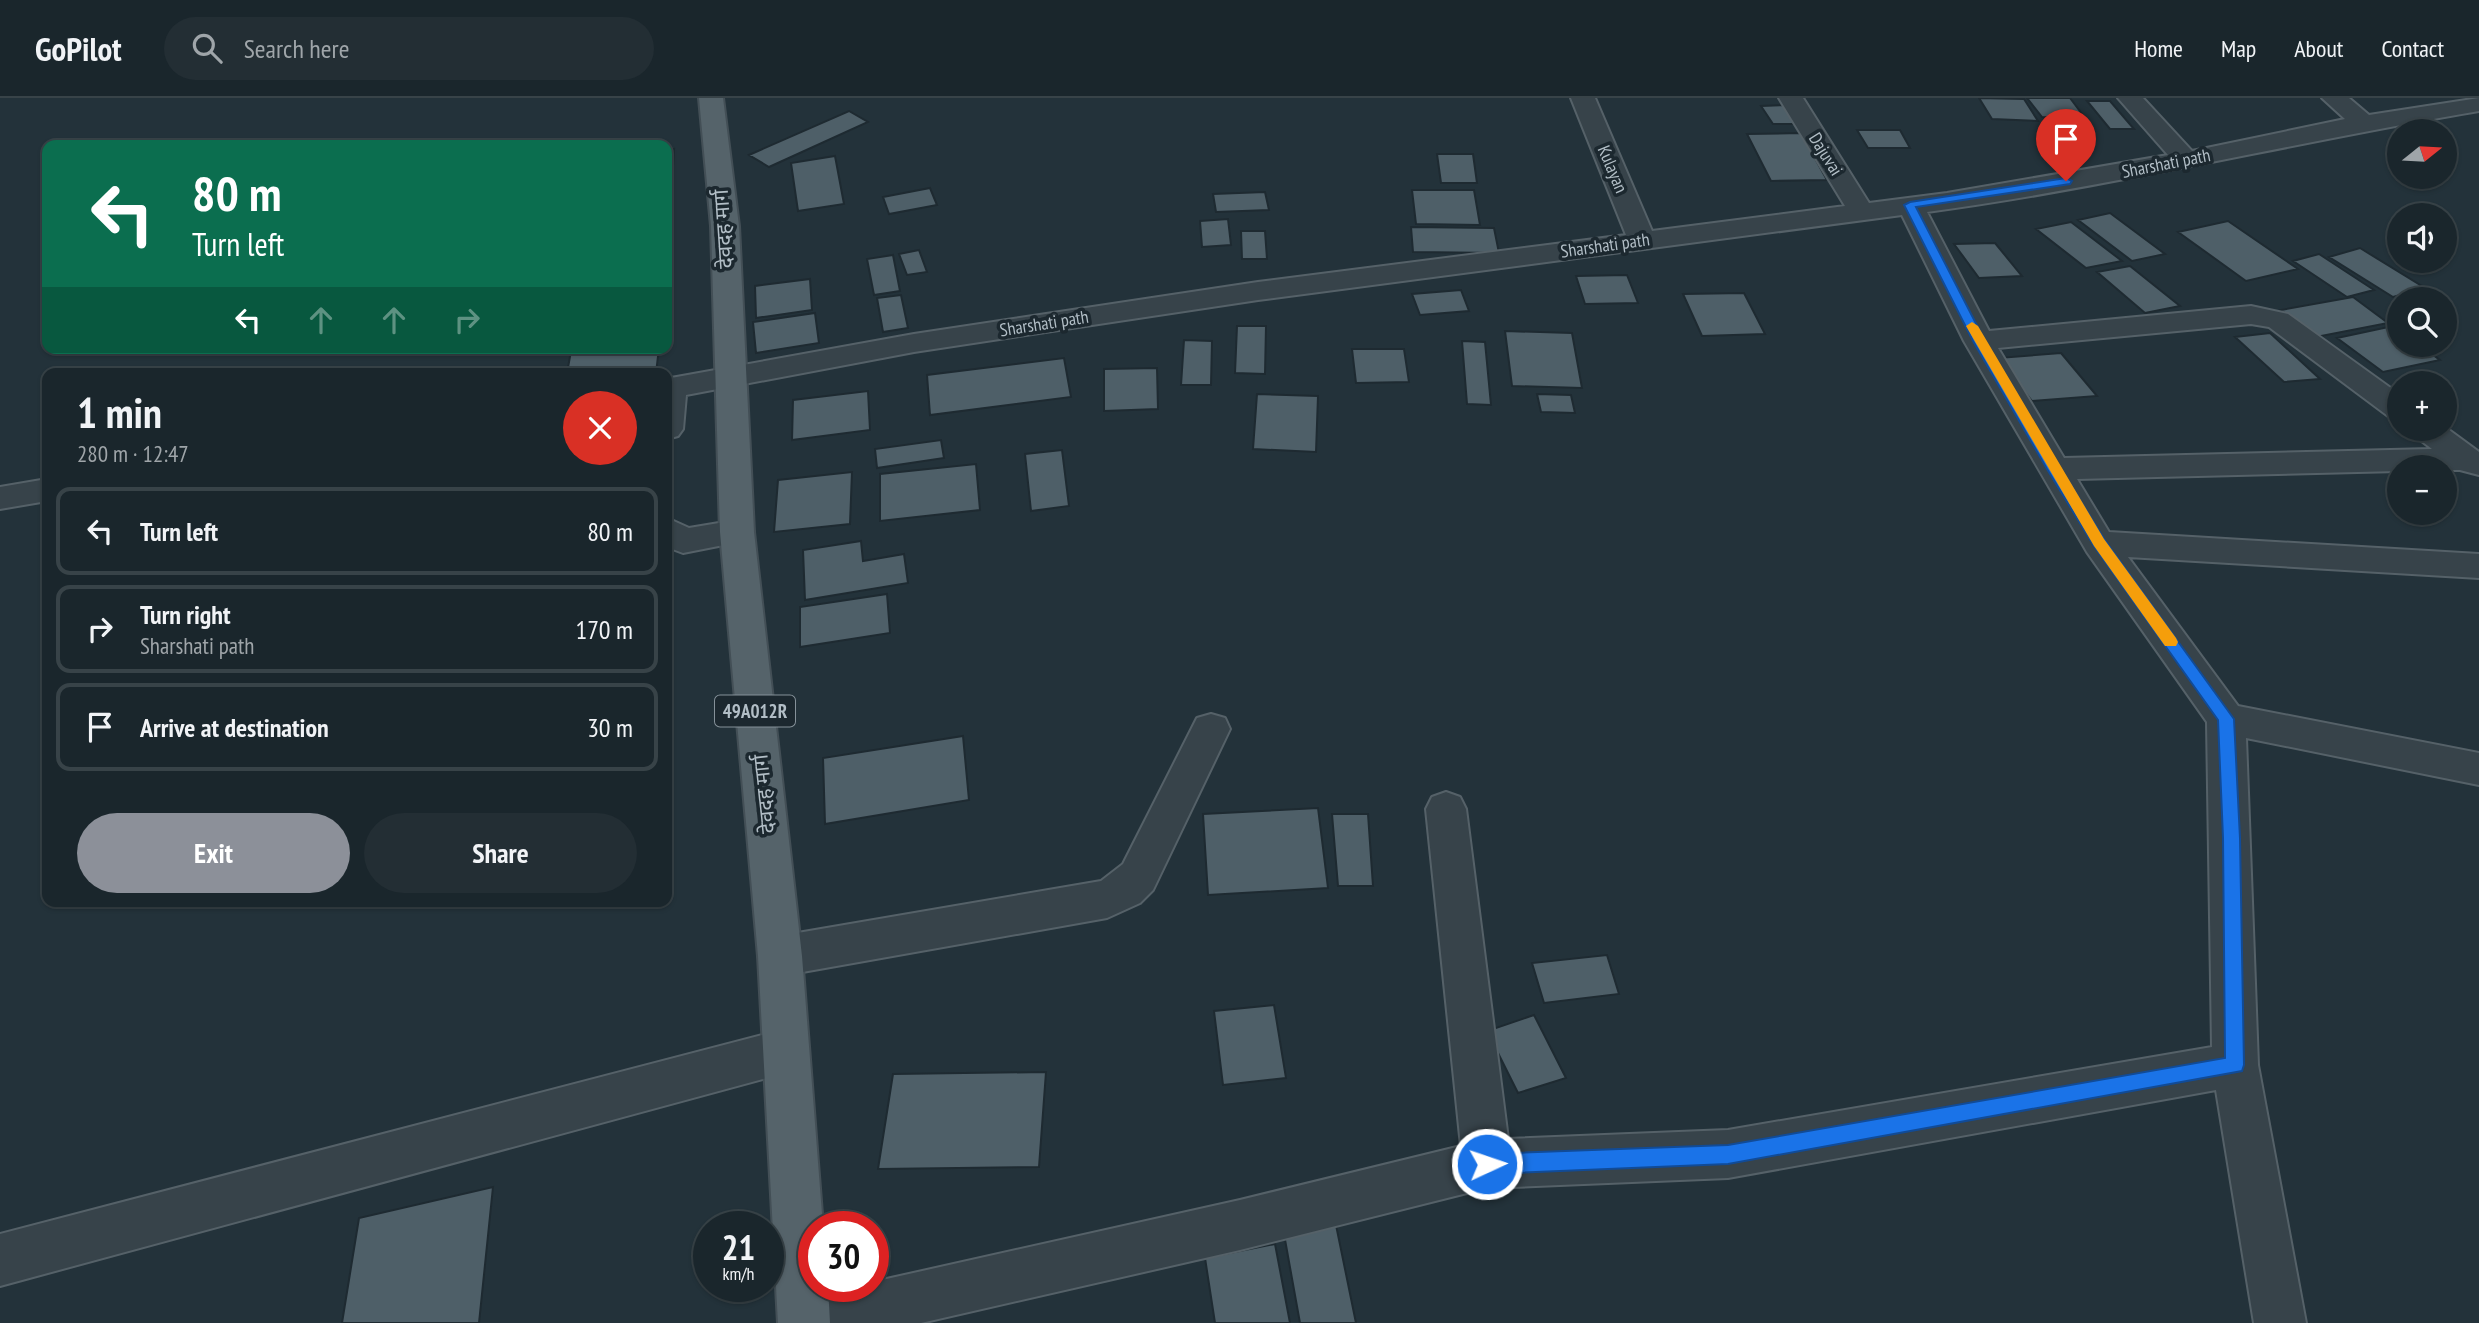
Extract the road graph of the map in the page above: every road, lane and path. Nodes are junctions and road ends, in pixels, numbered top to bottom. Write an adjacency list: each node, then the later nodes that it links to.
1 (712, 98): 13 (main road, देवदह मार्ग / 49A012R)
2 (1583, 98): 11 (street, Kulayan)
3 (1791, 98): 10 (street, Dajuvai)
4 (2130, 98): 8 (street)
5 (2334, 98): 7 (street)
6 (2479, 104): 7 (street, Sharshati path)
7 (2364, 123): 8 (street, Sharshati path)
8 (2186, 160): 9 (street, Sharshati path)
9 (1910, 205): 10 (street, Sharshati path); 12 (street)
10 (1861, 211): 11 (street, Sharshati path)
11 (1642, 240): 13 (street, Sharshati path)
12 (1979, 341): 15 (street); 18 (street)
13 (730, 378): 14 (street, Sharshati path); 21 (main road, देवदह मार्ग / 49A012R)
14 (672, 388)
15 (2387, 400)
16 (2442, 441): 17 (street)
17 (2473, 464): 18 (street)
18 (2054, 469): 23 (street)
19 (42, 491): 20 (street)
20 (0, 498)
21 (737, 531): 22 (street); 29 (main road, देवदह मार्ग / 49A012R)
22 (672, 533)
23 (2099, 543): 24 (street); 25 (street)
24 (2479, 566)
25 (2226, 719): 27 (street); 31 (street)
26 (1211, 729): 29 (street)
27 (2479, 769)
28 (1446, 809): 32 (street)
29 (780, 956): 30 (main road, देवदह मार्ग / 49A012R)
30 (785, 1051): 33 (street); 34 (main road, देवदह मार्ग / 49A012R)
31 (2235, 1065): 32 (street); 35 (street)
32 (1487, 1164): 34 (street)
33 (0, 1260)
34 (805, 1323)
35 (2280, 1323)

